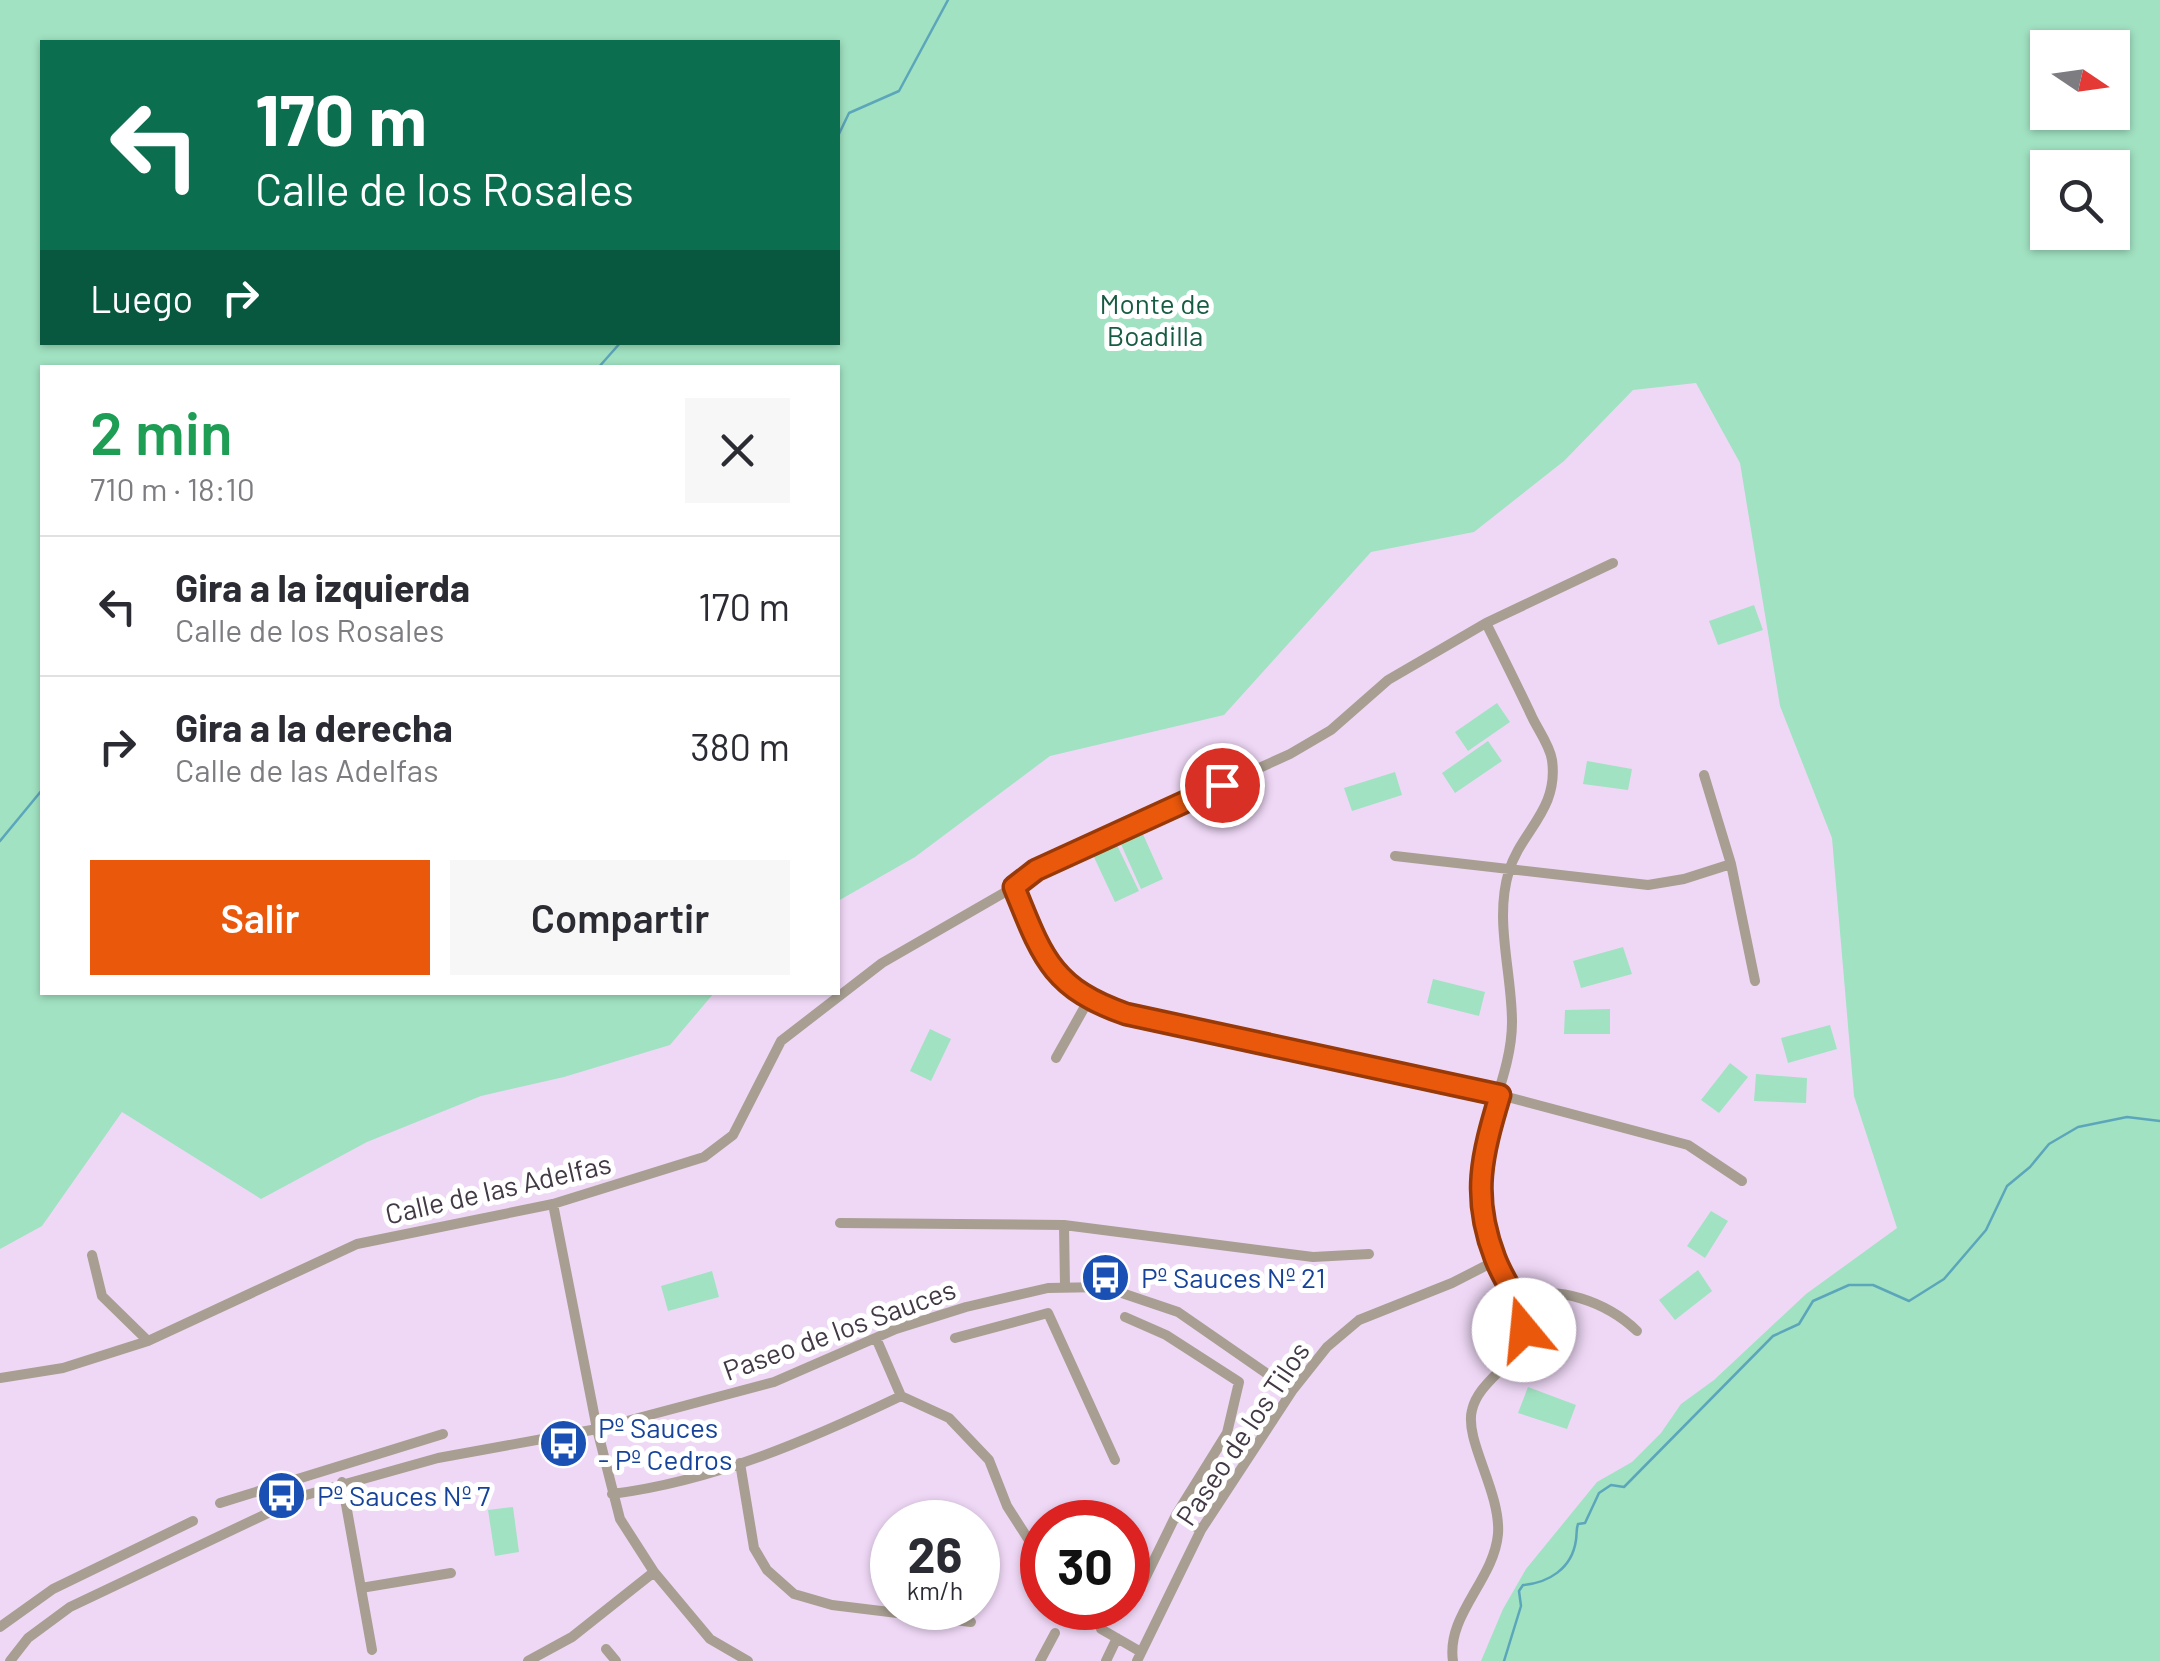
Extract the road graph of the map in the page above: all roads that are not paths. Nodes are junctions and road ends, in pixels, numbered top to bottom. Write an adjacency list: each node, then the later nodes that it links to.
1 (1612, 563): 2 (street, Calle de las Adelfas)
2 (1486, 623): 6 (street); 7 (street, Calle de las Adelfas)
3 (1704, 775): 5 (street)
4 (1395, 856): 6 (street)
5 (1731, 864): 6 (street); 8 (street)
6 (1509, 869): 11 (street)
7 (1014, 887): 9 (street); 13 (street, Calle de las Adelfas)
8 (1755, 981)
9 (1088, 1000): 10 (street); 11 (street)
10 (1056, 1058)
11 (1500, 1095): 12 (street); 18 (street)
12 (1742, 1181)
13 (553, 1204): 29 (street, Calle de las Adelfas); 33 (street)
14 (840, 1223): 15 (street)
15 (1064, 1225): 17 (street); 19 (street)
16 (92, 1254): 29 (street)
17 (1369, 1254)
18 (1495, 1260): 21 (street); 31 (street, Paseo de los Tilos)
19 (1066, 1286): 20 (street, Paseo de los Sauces); 22 (street, Paseo de los Sauces)
20 (1048, 1288): 23 (street); 27 (street, Paseo de los Sauces)
21 (1518, 1300): 25 (street); 66 (street)
22 (1178, 1312): 26 (street); 31 (street, Paseo de los Sauces)
23 (1048, 1314): 28 (street); 35 (street)
24 (1126, 1316): 26 (street)
25 (1638, 1331)
26 (1166, 1334): 42 (street)
27 (876, 1338): 32 (street); 33 (street, Paseo de los Sauces)
28 (954, 1338)
29 (148, 1340): 30 (street, Calle de las Adelfas)
30 (0, 1378)
31 (1292, 1391): 45 (street, Paseo de los Tilos)
32 (901, 1396): 36 (street); 44 (street)
33 (597, 1429): 34 (street, Paseo de los Sauces); 39 (street)
34 (438, 1458): 37 (street, Paseo de los Sauces); 38 (street)
35 (1116, 1460)
36 (740, 1463): 39 (street); 51 (street)
37 (342, 1482): 41 (street, Paseo de los Sauces); 49 (street)
38 (260, 1490): 40 (street); 41 (street)
39 (612, 1494): 47 (street)
40 (220, 1503)
41 (268, 1512): 52 (street, Paseo de los Sauces)
42 (1176, 1515): 45 (street); 46 (street)
43 (192, 1522): 50 (street)
44 (1020, 1527)
45 (1201, 1530): 59 (street, Paseo de los Tilos)
46 (1150, 1568)
47 (654, 1572): 61 (street); 63 (street)
48 (450, 1573): 49 (street)
49 (361, 1588): 58 (street)
50 (29, 1609): 52 (street); 53 (street)
51 (870, 1610)
52 (44, 1624): 60 (street, Paseo de los Sauces)
53 (0, 1627)
54 (1102, 1630): 56 (street)
55 (1055, 1633): 64 (street)
56 (1117, 1638): 59 (street); 65 (street)
57 (606, 1649): 62 (street)
58 (372, 1650)
59 (1139, 1657)
60 (10, 1661)
61 (528, 1661)
62 (616, 1661)
63 (748, 1661)
64 (1040, 1661)
65 (1106, 1661)
66 (1453, 1661)

